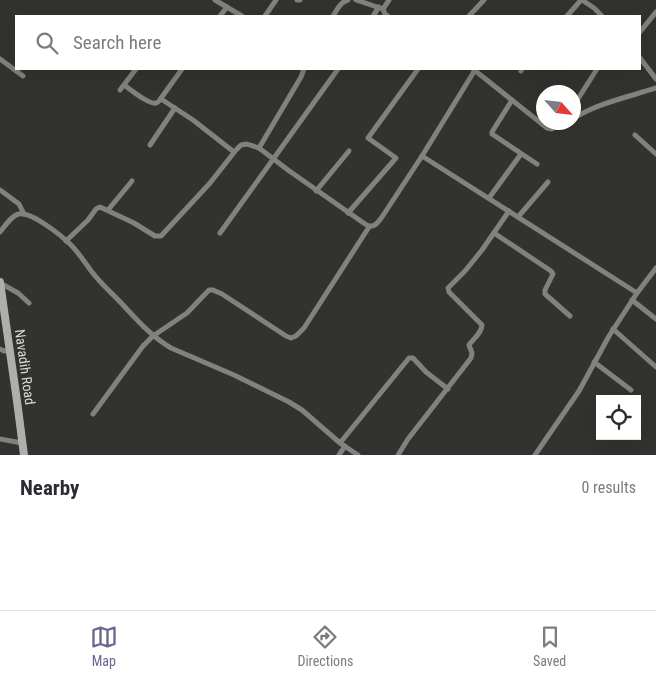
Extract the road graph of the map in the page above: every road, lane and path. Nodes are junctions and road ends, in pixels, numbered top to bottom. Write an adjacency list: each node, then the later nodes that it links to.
1 (215, 0): 8 (street)
2 (276, 0): 13 (street)
3 (348, 0): 14 (street)
4 (356, 0): 9 (street)
5 (389, 0): 9 (street)
6 (484, 0): 17 (street)
7 (581, 0): 18 (street); 19 (street)
8 (227, 7): 11 (street); 12 (street)
9 (381, 8): 15 (street); 16 (street)
10 (656, 12): 20 (street)
11 (221, 15)
12 (240, 15)
13 (266, 15)
14 (334, 15)
15 (374, 15)
16 (386, 15)
17 (470, 15)
18 (568, 15)
19 (601, 15)
20 (641, 31)
21 (0, 59): 31 (street)
22 (641, 59): 32 (street)
23 (135, 70): 35 (street)
24 (181, 70): 35 (street)
25 (304, 70): 42 (street)
26 (337, 70): 48 (street)
27 (417, 70): 57 (street)
28 (473, 70): 47 (street)
29 (475, 70): 36 (street)
30 (596, 70): 34 (street)
31 (23, 76)
32 (656, 79)
33 (656, 88): 38 (street)
34 (581, 94)
35 (160, 99): 37 (street)
36 (512, 100): 39 (street); 45 (street)
37 (175, 108): 41 (street); 44 (street)
38 (581, 114)
39 (536, 119)
40 (635, 135): 46 (street)
41 (150, 145)
42 (259, 148): 44 (street); 48 (street)
43 (349, 151): 53 (street)
44 (234, 152): 55 (street)
45 (521, 154): 49 (street); 54 (street)
46 (656, 154)
47 (422, 156): 54 (street); 60 (street)
48 (273, 158): 53 (street); 63 (street)
49 (537, 164)
50 (132, 181): 55 (street)
51 (548, 182): 59 (street)
52 (0, 190): 58 (street)
53 (316, 190): 57 (street)
54 (489, 198): 56 (street)
55 (108, 210): 64 (street)
56 (509, 212): 59 (street); 62 (street)
57 (348, 213): 60 (street)
58 (24, 214): 61 (street); 64 (street)
59 (518, 218): 67 (street)
60 (369, 227): 73 (street)
61 (0, 232)
62 (494, 233): 70 (street); 78 (street)
63 (220, 234)
64 (66, 240): 73 (street)
65 (656, 268): 67 (street)
66 (0, 282): 69 (street); 75 (main road, Navadih Road)
67 (637, 293): 68 (street)
68 (632, 300): 71 (street); 72 (street)
69 (29, 303)
70 (570, 316)
71 (656, 319)
72 (613, 329): 76 (street); 77 (street)
73 (153, 336): 80 (street); 83 (street)
74 (0, 349): 75 (street)
75 (10, 350): 82 (main road, Navadih Road)
76 (594, 362): 79 (street); 88 (street)
77 (656, 366)
78 (448, 389): 83 (street); 87 (street)
79 (631, 390)
80 (93, 414)
81 (0, 439): 82 (street)
82 (22, 443): 84 (main road, Navadih Road)
83 (342, 445): 85 (street); 86 (street)
84 (24, 455)
85 (339, 455)
86 (358, 455)
87 (398, 455)
88 (536, 455)

